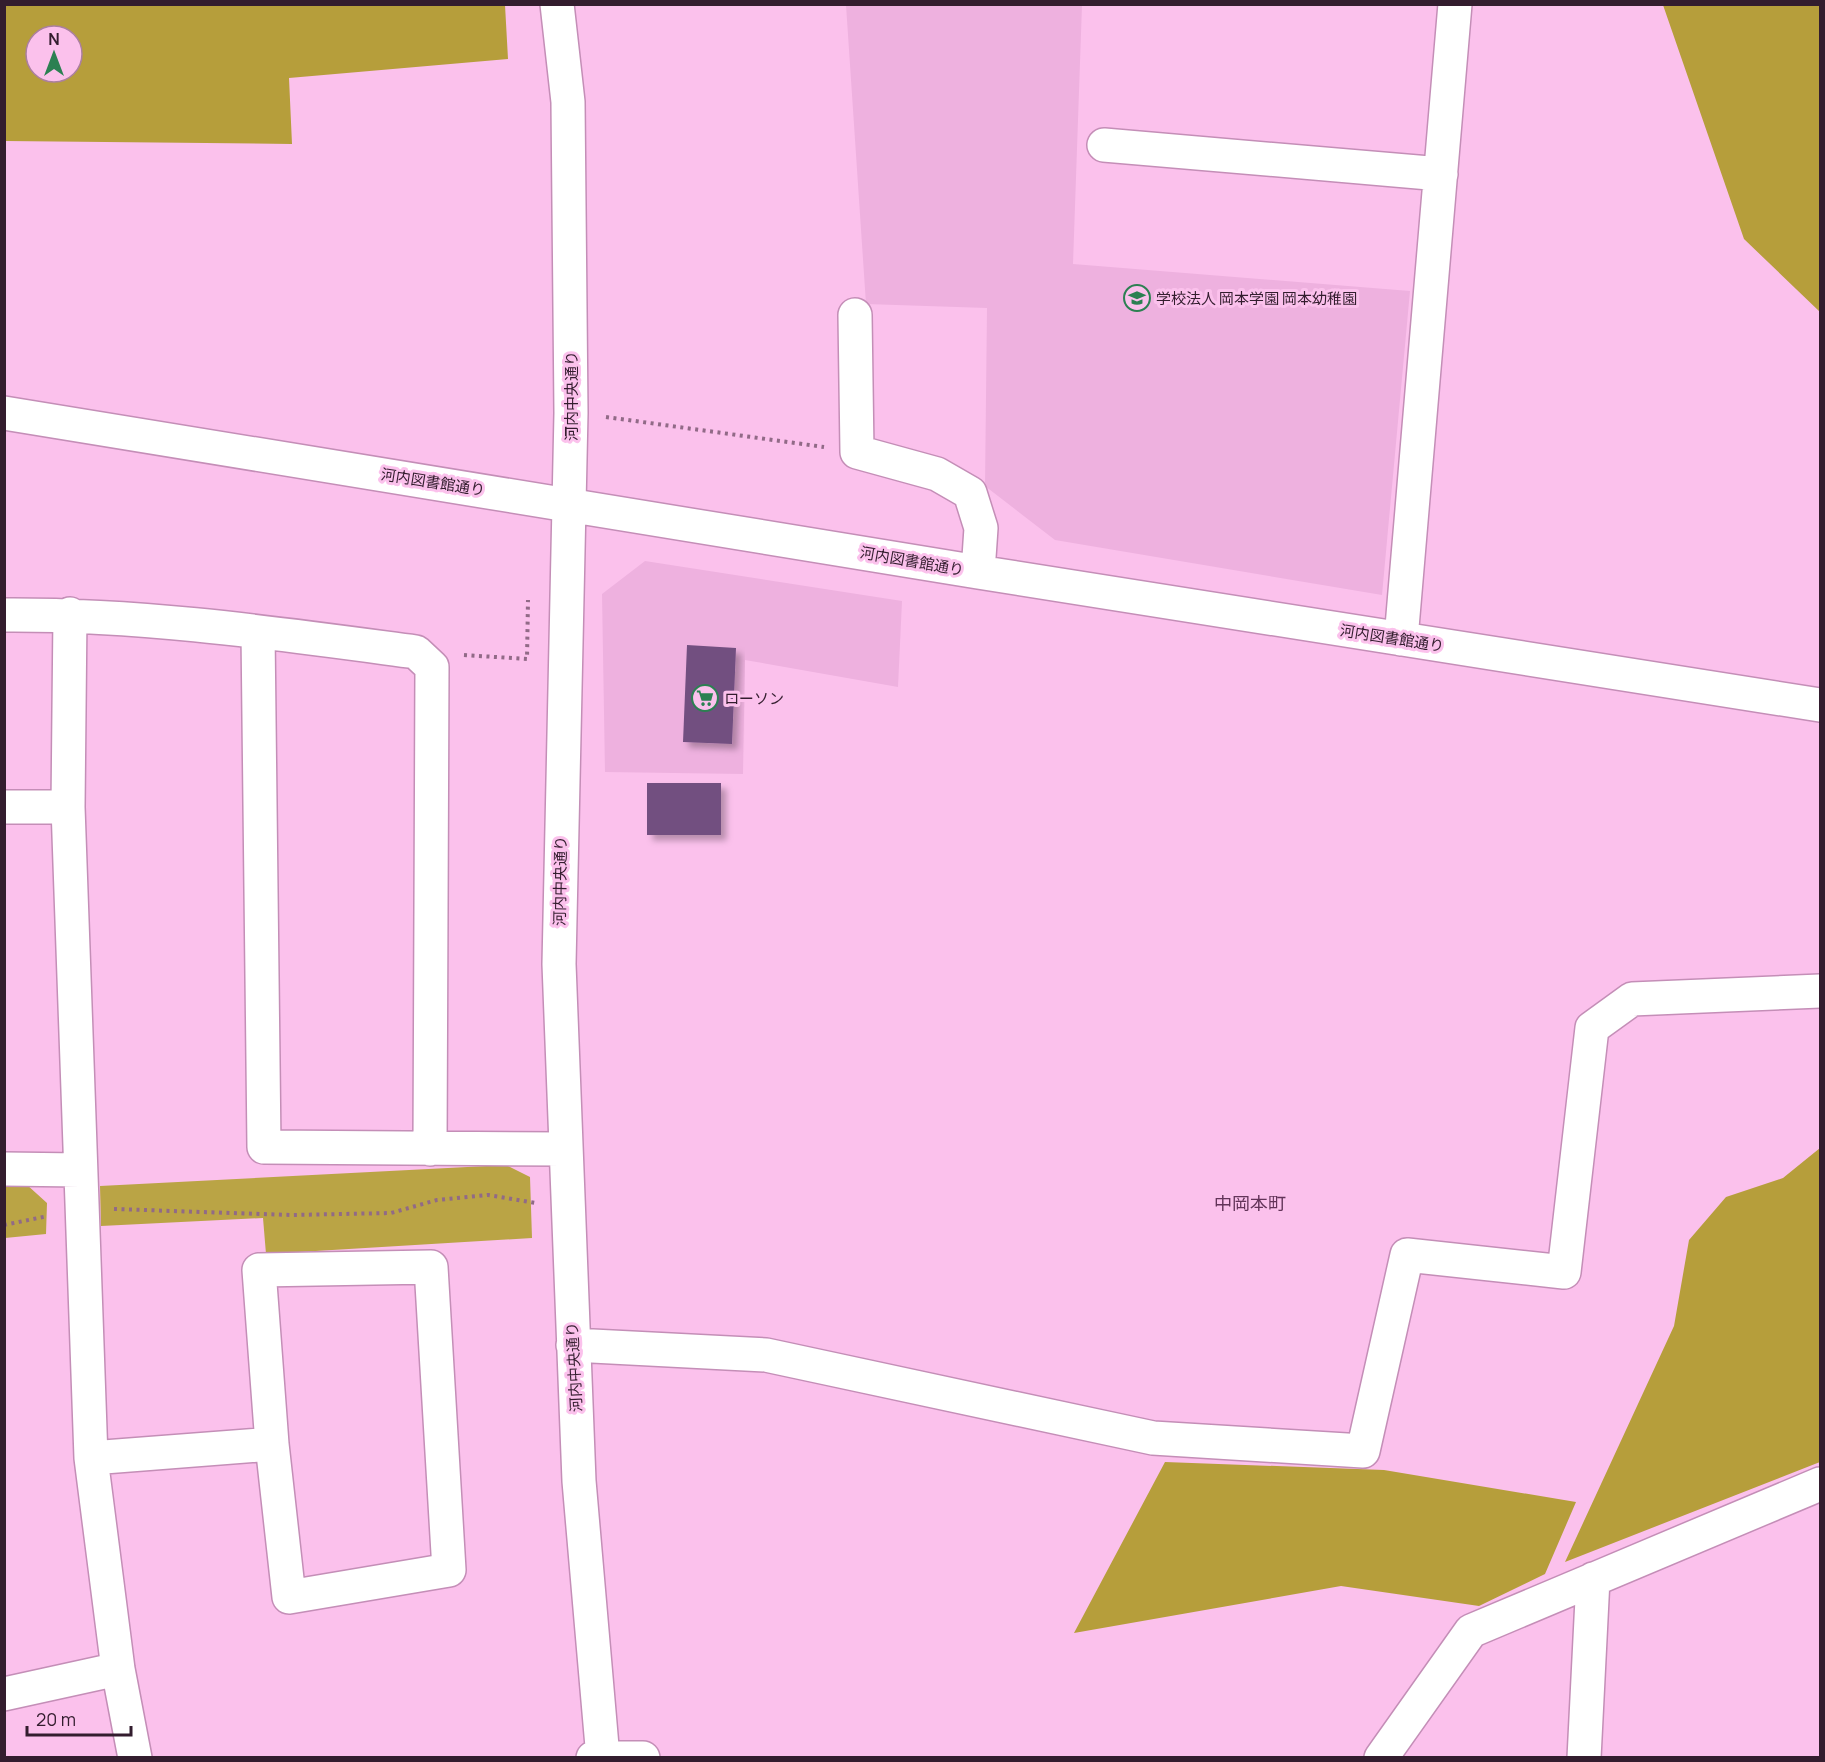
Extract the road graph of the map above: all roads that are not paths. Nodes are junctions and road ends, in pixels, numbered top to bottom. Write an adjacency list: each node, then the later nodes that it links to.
1 (557, 4): 7 (street, 河内中央通り)
2 (1455, 4): 4 (street)
3 (1104, 146): 4 (street)
4 (1441, 174): 12 (street)
5 (855, 315): 8 (street)
6 (4, 413): 7 (street, 河内図書館通り)
7 (571, 504): 8 (street, 河内図書館通り); 18 (street, 河内中央通り)
8 (978, 572): 12 (street, 河内図書館通り)
9 (70, 614): 10 (street); 11 (street); 15 (street)
10 (4, 615)
11 (258, 632): 17 (street); 17 (street)
12 (1401, 639): 13 (street, 河内図書館通り)
13 (1821, 705)
14 (4, 807): 15 (street)
15 (68, 807): 20 (street)
16 (1821, 992): 21 (street)
17 (430, 1149): 18 (street)
18 (564, 1149): 21 (street, 河内中央通り)
19 (4, 1169): 20 (street)
20 (80, 1170): 23 (street)
21 (573, 1345): 28 (street, 河内中央通り)
22 (272, 1444): 22 (street); 23 (street)
23 (91, 1458): 26 (street)
24 (1821, 1484): 25 (street)
25 (1593, 1580): 31 (street); 32 (street)
26 (118, 1669): 27 (street); 29 (street)
27 (4, 1694)
28 (600, 1757): 30 (street)
29 (135, 1758)
30 (643, 1758)
31 (1381, 1758)
32 (1584, 1758)

